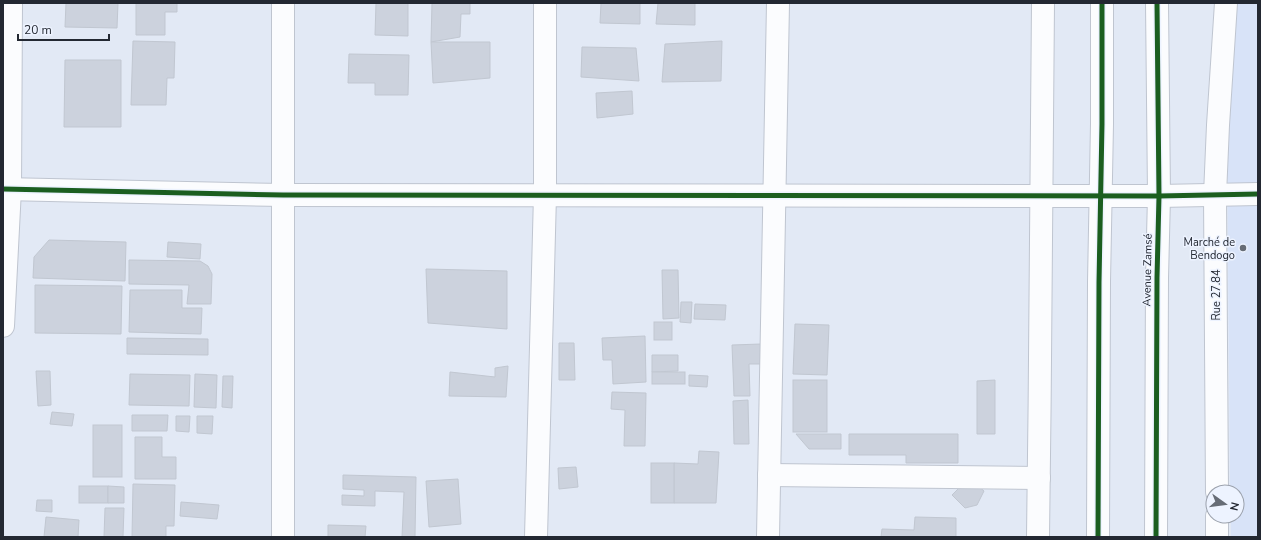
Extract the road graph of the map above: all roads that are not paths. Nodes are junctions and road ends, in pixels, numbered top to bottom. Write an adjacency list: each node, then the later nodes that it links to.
1 (11, 3): 9 (main road)
2 (283, 3): 11 (main road)
3 (545, 3): 12 (main road)
4 (778, 3): 13 (main road)
5 (1043, 3): 14 (main road)
6 (1102, 3): 16 (main road)
7 (1157, 3): 17 (main road, Avenue Zamsé)
8 (1226, 3): 15 (main road, Rue 27.84)
9 (7, 189): 11 (main road); 18 (main road)
10 (1258, 194): 15 (main road)
11 (283, 195): 12 (main road); 23 (main road)
12 (544, 195): 13 (main road); 24 (main road)
13 (775, 195): 14 (main road); 19 (main road)
14 (1043, 195): 16 (main road); 20 (main road)
15 (1215, 195): 17 (main road); 21 (main road, Rue 27.84)
16 (1100, 196): 17 (main road); 27 (main road)
17 (1159, 196): 28 (main road, Avenue Zamsé)
18 (3, 326)
19 (769, 475): 20 (main road); 25 (main road)
20 (1039, 478): 26 (main road)
21 (1217, 484)
22 (1217, 524): 29 (main road)
23 (283, 537)
24 (536, 537)
25 (768, 537)
26 (1038, 537)
27 (1098, 537)
28 (1156, 537)
29 (1217, 537)

